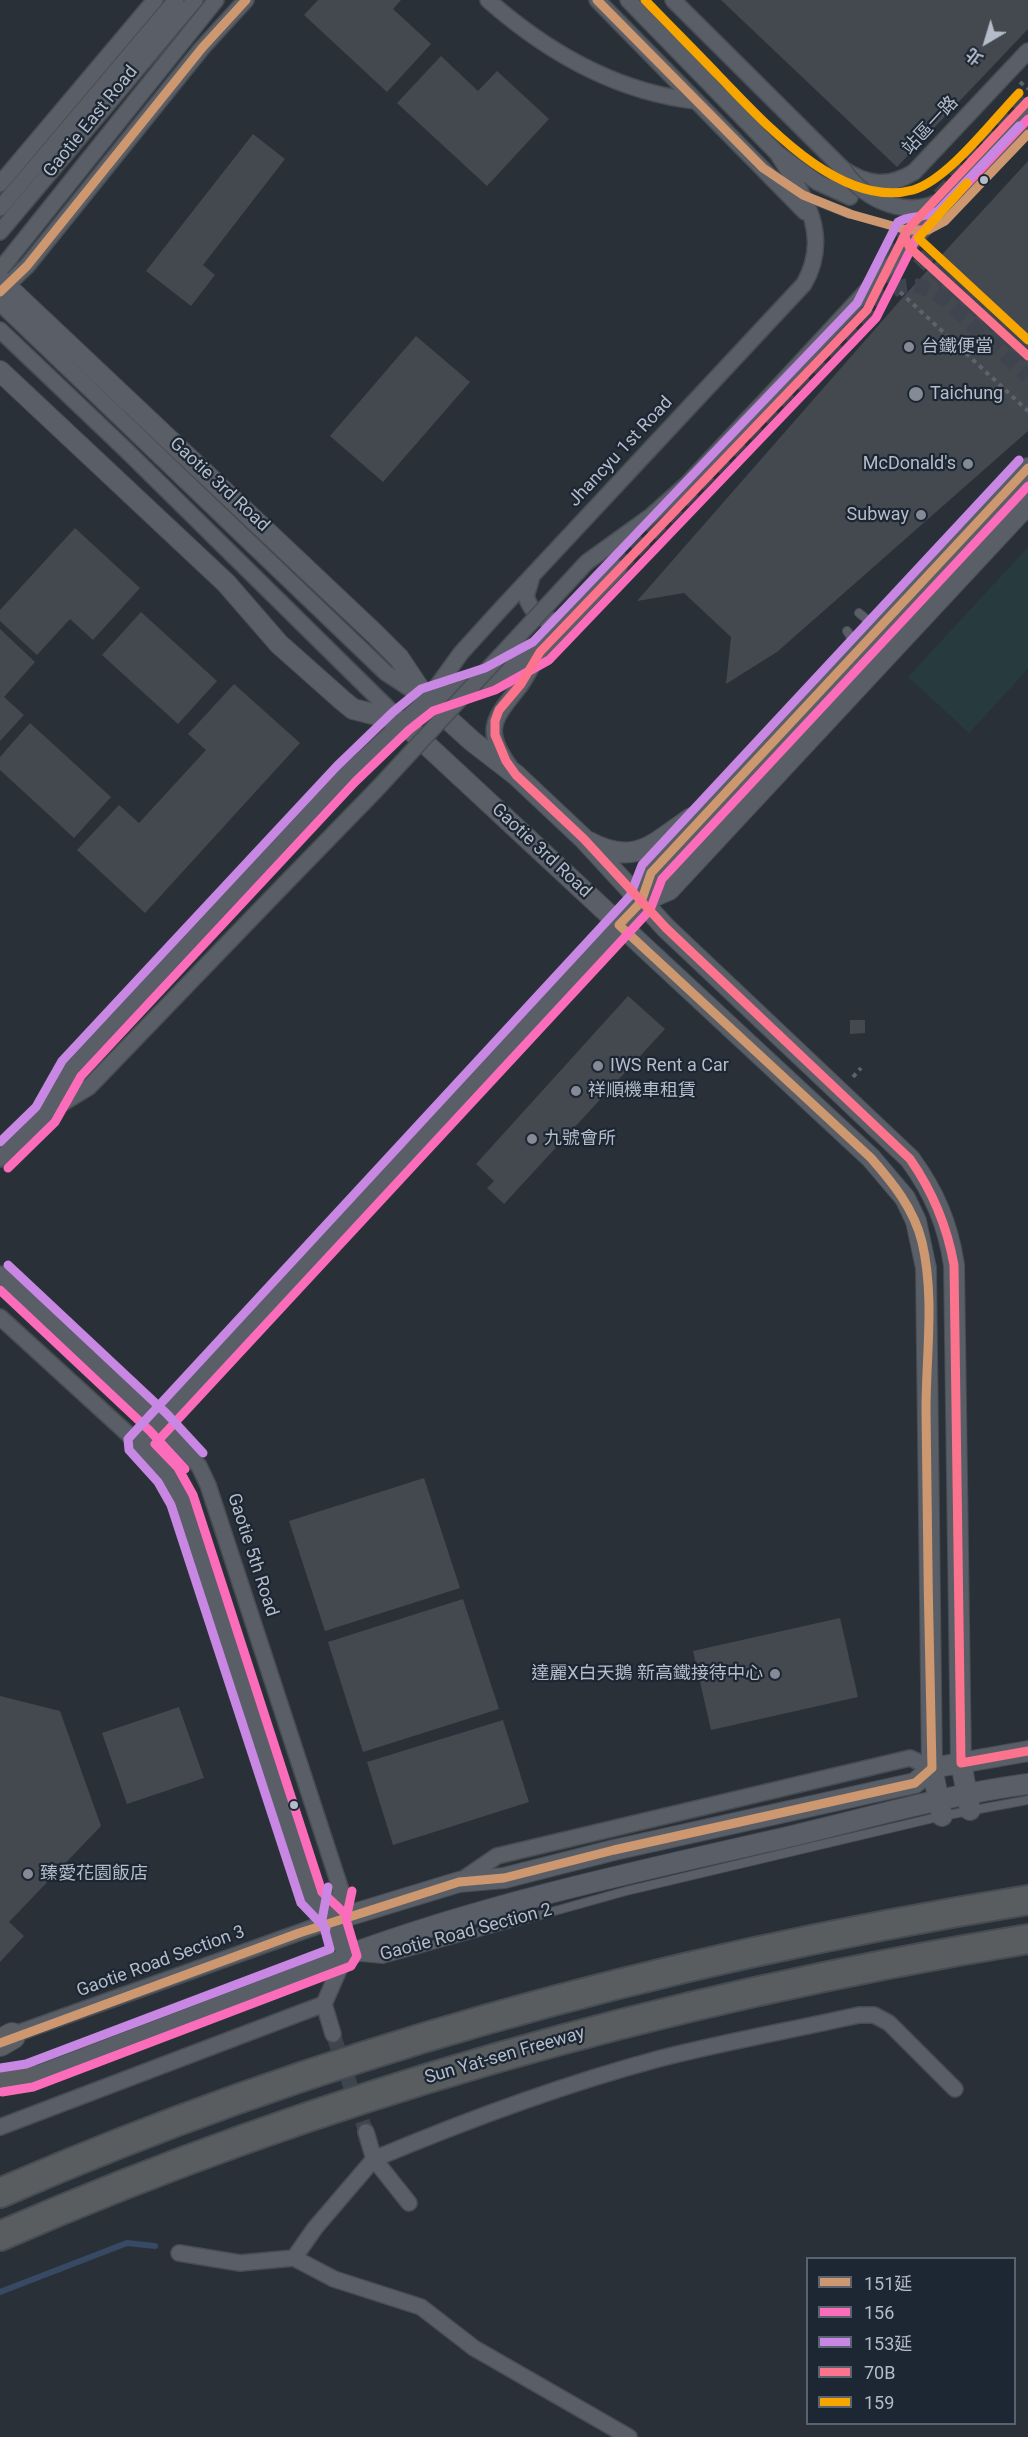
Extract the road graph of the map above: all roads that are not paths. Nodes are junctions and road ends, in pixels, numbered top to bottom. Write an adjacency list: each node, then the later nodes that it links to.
1 (155, 0): 16 (street)
2 (176, 0): 20 (street)
3 (195, 0): 23 (street, Gaotie East Road)
4 (216, 0): 24 (street, Gaotie East Road)
5 (246, 0): 24 (street)
6 (488, 0): 11 (street)
7 (597, 0): 11 (street)
8 (628, 0): 13 (street)
9 (674, 0): 15 (street, 站區一路)
10 (1028, 51): 15 (street, 站區一路)
11 (696, 101): 14 (street)
12 (1028, 116): 17 (street, bridge)
13 (777, 153): 18 (street, Jhancyu 1st Road); 19 (street)
14 (763, 168): 18 (lane); 22 (street)
15 (843, 169): 17 (street, 站區一路, bridge)
16 (0, 184)
17 (960, 188): 44 (street, bridge)
18 (803, 195): 21 (lane); 22 (street, Jhancyu 1st Road)
19 (850, 196)
20 (0, 208)
21 (850, 214)
22 (813, 221): 30 (street, Jhancyu 1st Road)
23 (0, 232)
24 (1, 286): 37 (street, Gaotie 3rd Road); 37 (street, Gaotie 3rd Road)
25 (0, 330): 38 (street, Gaotie 3rd Road)
26 (0, 371): 38 (street, Gaotie 3rd Road)
27 (1028, 468): 33 (street)
28 (1028, 504): 42 (street)
29 (619, 568): 31 (street, Jhancyu 1st Road)
30 (535, 572): 31 (street); 37 (street, Jhancyu 1st Road)
31 (579, 611): 35 (street, Jhancyu 1st Road)
32 (859, 613): 33 (lane)
33 (890, 614): 36 (street)
34 (848, 631): 36 (lane)
35 (540, 652): 37 (street, Jhancyu 1st Road); 39 (street)
36 (852, 656): 40 (street)
37 (427, 700): 38 (street, Jhancyu 1st Road); 39 (street, Gaotie 3rd Road)
38 (401, 721): 43 (street, Gaotie 3rd Road); 44 (street, Jhancyu 1st Road)
39 (516, 775): 41 (street, Gaotie 3rd Road)
40 (721, 797): 41 (street); 42 (street)
41 (584, 839): 42 (street, Gaotie 3rd Road)
42 (641, 902): 43 (street); 51 (street, Gaotie 3rd Road)
43 (619, 925): 48 (street); 52 (street, Gaotie 3rd Road)
44 (46, 1114): 45 (street, Jhancyu 1st Road)
45 (0, 1159)
46 (0, 1274): 48 (street, Gaotie 5th Road)
47 (0, 1317): 49 (street)
48 (159, 1423): 49 (street); 58 (street, Gaotie 5th Road)
49 (139, 1444): 58 (street)
50 (1028, 1751): 51 (street)
51 (961, 1763): 52 (street); 55 (street, Gaotie 3rd Road)
52 (932, 1768): 56 (street, Gaotie 3rd Road); 58 (street)
53 (1028, 1784): 55 (street, Gaotie Road Section 2)
54 (1028, 1800): 55 (lane, Gaotie Road Section 2)
55 (968, 1802): 56 (street, Gaotie Road Section 2)
56 (940, 1808): 60 (street, Gaotie Road Section 2)
57 (1028, 1900): 71 (highway)
58 (334, 1920): 60 (street); 63 (street, Gaotie Road Section 3)
59 (1028, 1939): 73 (highway, Sun Yat-sen Freeway)
60 (345, 1956): 61 (street); 64 (street)
61 (324, 2004): 62 (street); 68 (street)
62 (333, 2034)
63 (4, 2039)
64 (29, 2076): 65 (highway); 66 (street)
65 (0, 2080)
66 (0, 2088)
67 (955, 2089): 70 (street)
68 (0, 2127)
69 (366, 2132): 70 (street)
70 (374, 2159): 72 (street); 75 (street)
71 (0, 2193)
72 (409, 2203)
73 (0, 2236)
74 (179, 2253): 75 (street)
75 (294, 2258): 76 (street)
76 (629, 2437)

